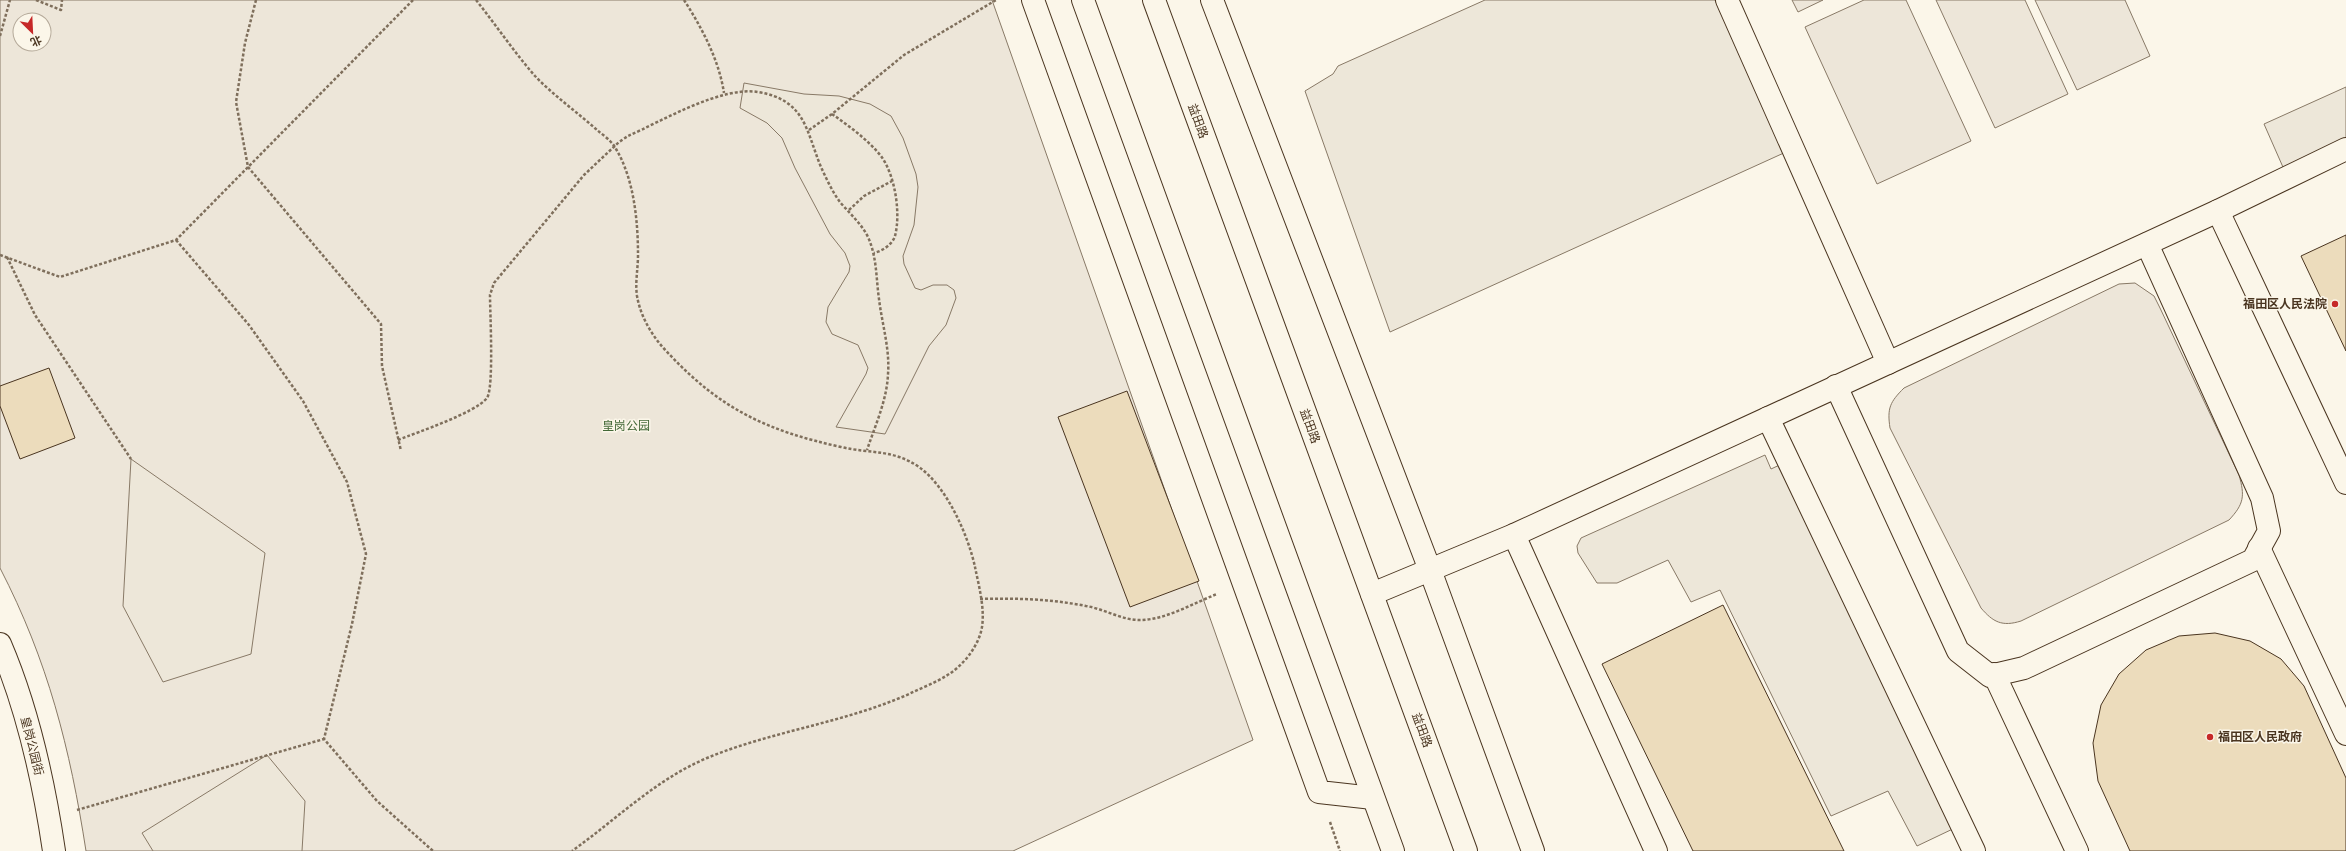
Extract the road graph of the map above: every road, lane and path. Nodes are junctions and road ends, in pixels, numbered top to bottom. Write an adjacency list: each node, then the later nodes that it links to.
1 (10, 0): 14 (path)
2 (36, 0): 3 (path)
3 (62, 0)
4 (256, 0): 20 (path)
5 (413, 0): 20 (path)
6 (476, 0): 18 (path)
7 (684, 0): 15 (path)
8 (996, 0): 16 (path)
9 (1033, 0): 47 (main road)
10 (1083, 0): 47 (main road)
11 (1154, 0): 41 (main road, 益田路)
12 (1212, 0): 39 (main road)
13 (1727, 0): 29 (main road)
14 (0, 36)
15 (724, 93): 17 (path); 18 (path)
16 (832, 114): 17 (path); 21 (path)
17 (809, 130): 22 (path)
18 (615, 146): 32 (path); 33 (path)
19 (2346, 149): 23 (main road)
20 (248, 167): 24 (path); 32 (path)
21 (892, 180): 22 (path); 26 (path)
22 (849, 210): 26 (path)
23 (2218, 211): 25 (main road); 36 (main road)
24 (176, 240): 28 (path); 46 (path)
25 (2147, 244): 29 (main road); 38 (main road)
26 (874, 253): 33 (path)
27 (0, 254): 28 (path)
28 (6, 257): 35 (path)
29 (1888, 363): 30 (main road)
30 (1836, 386): 31 (main road); 44 (main road)
31 (1768, 418): 37 (main road); 56 (main road)
32 (398, 440): 34 (path)
33 (867, 450): 42 (path)
34 (401, 451)
35 (130, 460)
36 (2346, 482)
37 (1514, 535): 39 (main road); 55 (main road)
38 (2259, 548): 44 (main road); 45 (main road)
39 (1430, 570): 41 (main road); 54 (main road)
40 (1220, 593): 42 (path)
41 (1372, 594): 53 (main road, 益田路)
42 (980, 599): 51 (path)
43 (0, 644): 48 (main road, 皇岗公园街)
44 (1994, 674): 57 (main road)
45 (2346, 734)
46 (324, 738): 48 (path); 50 (path)
47 (1373, 798): 52 (main road)
48 (48, 819): 49 (main road, 皇岗公园街)
49 (54, 851)
50 (433, 851)
51 (572, 851)
52 (1392, 851)
53 (1466, 851)
54 (1533, 851)
55 (1656, 851)
56 (1974, 851)
57 (2077, 851)

